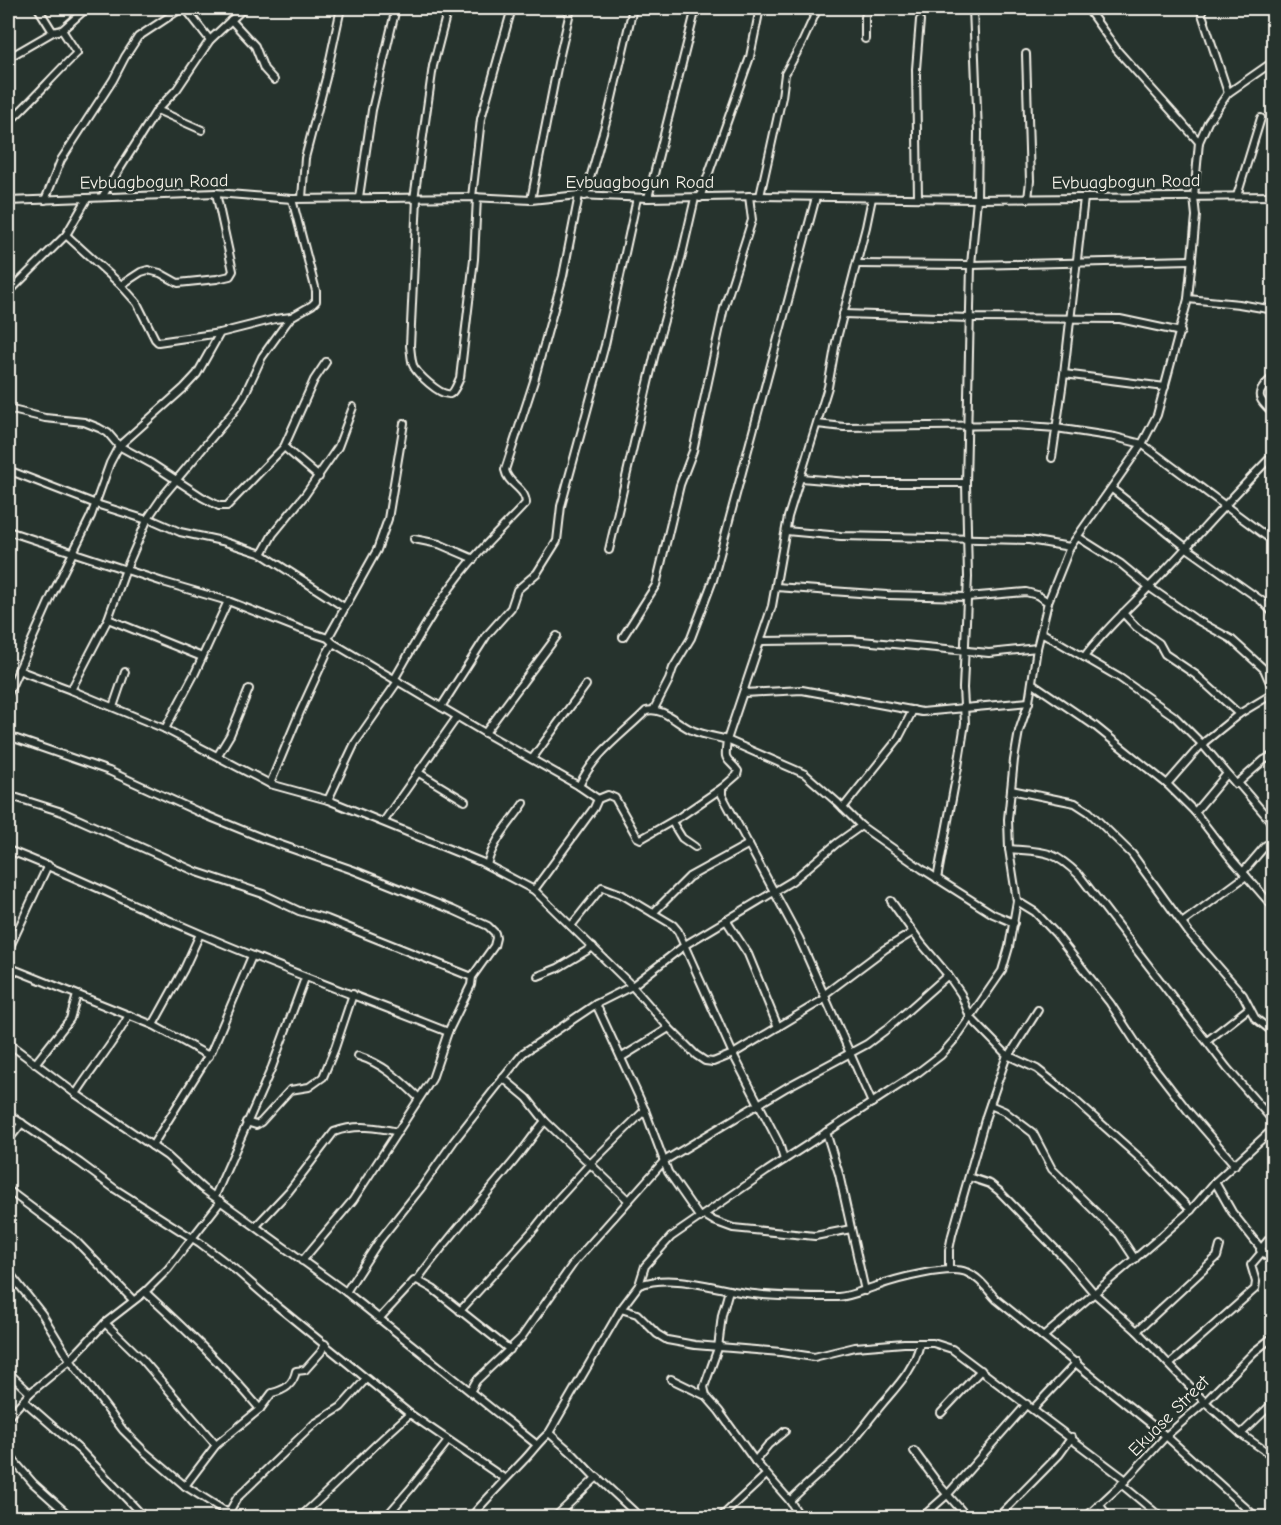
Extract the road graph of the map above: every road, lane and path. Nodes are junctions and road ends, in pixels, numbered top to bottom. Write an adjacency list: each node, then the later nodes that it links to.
1 (38, 8): 21 (street)
2 (87, 8): 20 (street)
3 (184, 8): 23 (street); 57 (street)
4 (244, 8): 18 (street)
5 (341, 8): 45 (street)
6 (396, 8): 42 (street)
7 (448, 8): 46 (street)
8 (512, 8): 43 (street)
9 (571, 8): 58 (street)
10 (633, 8): 35 (street)
11 (696, 8): 48 (street)
12 (760, 8): 49 (street)
13 (818, 8): 37 (street)
14 (868, 8): 22 (street)
15 (973, 8): 55 (street)
16 (1087, 8): 33 (street)
17 (1200, 8): 28 (street)
18 (231, 20): 23 (street); 27 (street)
19 (920, 21): 51 (street)
20 (62, 30): 21 (street); 31 (street)
21 (53, 32): 25 (street)
22 (865, 39)
23 (210, 40): 29 (street)
24 (1026, 54): 56 (street)
25 (8, 56)
26 (1274, 61): 28 (street)
27 (274, 80)
28 (1227, 93): 33 (street)
29 (157, 110): 32 (street); 41 (street)
30 (1261, 118): 39 (street)
31 (8, 123)
32 (202, 130)
33 (1199, 142): 38 (street)
34 (216, 193): 41 (street, Evbuagbogun Road); 54 (street, Evbuagbogun Road); 65 (street)
35 (582, 195): 47 (street, Evbuagbogun Road); 58 (street, Evbuagbogun Road); 111 (street)
36 (749, 196): 37 (street, Evbuagbogun Road); 49 (street, Evbuagbogun Road); 124 (street)
37 (760, 196): 44 (street, Evbuagbogun Road)
38 (1194, 196): 39 (street, Evbuagbogun Road); 52 (street, Evbuagbogun Road); 61 (street)
39 (1237, 196): 40 (street, Evbuagbogun Road)
40 (1274, 196)
41 (102, 197): 53 (street, Evbuagbogun Road)
42 (359, 197): 45 (street, Evbuagbogun Road); 46 (street, Evbuagbogun Road)
43 (475, 197): 46 (street, Evbuagbogun Road); 46 (street); 58 (street, Evbuagbogun Road)
44 (816, 197): 50 (street, Evbuagbogun Road); 146 (street)
45 (302, 198): 54 (street, Evbuagbogun Road)
46 (415, 198)
47 (637, 198): 48 (street, Evbuagbogun Road); 144 (street)
48 (648, 198): 49 (street, Evbuagbogun Road)
49 (698, 198): 108 (street)
50 (872, 198): 51 (street, Evbuagbogun Road); 62 (street)
51 (918, 198): 55 (street, Evbuagbogun Road)
52 (1084, 198): 56 (street, Evbuagbogun Road); 63 (street)
53 (87, 199): 57 (street, Evbuagbogun Road); 60 (street)
54 (292, 199): 70 (street)
55 (977, 199): 56 (street, Evbuagbogun Road); 64 (street)
56 (1028, 199)
57 (45, 200): 59 (street, Evbuagbogun Road)
58 (531, 200)
59 (8, 201)
60 (66, 235): 65 (street); 66 (street)
61 (1192, 260): 63 (street); 67 (street)
62 (857, 264): 64 (street); 69 (street)
63 (1076, 264): 64 (street); 72 (street)
64 (970, 265): 71 (street)
65 (121, 285): 74 (street)
66 (8, 293)
67 (1188, 299): 68 (street); 73 (street)
68 (1274, 310)
69 (843, 314): 71 (street); 83 (street)
70 (291, 317): 74 (street); 94 (street)
71 (970, 318): 72 (street); 84 (street)
72 (1070, 320): 73 (street); 76 (street)
73 (1181, 332): 78 (street)
74 (220, 333): 87 (street)
75 (326, 362): 88 (street)
76 (1064, 374): 78 (street); 85 (street)
77 (1274, 376): 81 (street)
78 (1165, 387): 86 (street)
79 (353, 407): 92 (street)
80 (8, 409): 87 (street)
81 (1274, 414)
82 (404, 423): 118 (street)
83 (817, 424): 84 (street); 93 (street)
84 (968, 427): 85 (street); 95 (street)
85 (1056, 428): 86 (street); 90 (street)
86 (1142, 444): 96 (street); 98 (street)
87 (119, 446): 94 (street); 97 (street)
88 (284, 447): 92 (street); 94 (street)
89 (1274, 454): 98 (street)
90 (1052, 458)
91 (8, 470): 97 (street)
92 (319, 477): 110 (street)
93 (801, 478): 95 (street); 101 (street)
94 (176, 480): 99 (street)
95 (966, 483): 104 (street)
96 (1112, 489): 102 (street); 107 (street)
97 (96, 504): 99 (street); 109 (street)
98 (1224, 504): 105 (street); 107 (street)
99 (148, 519): 110 (street); 112 (street)
100 (8, 531): 109 (street)
101 (786, 531): 104 (street); 113 (street)
102 (1078, 537): 106 (street); 114 (street)
103 (414, 539): 111 (street)
104 (966, 539): 106 (street); 115 (street)
105 (1274, 542)
106 (1070, 547): 117 (street)
107 (1187, 548): 114 (street); 120 (street)
108 (609, 550)
109 (72, 553): 112 (street); 132 (street)
110 (262, 554): 118 (street)
111 (474, 559): 134 (street)
112 (126, 569): 116 (street); 121 (street)
113 (776, 587): 115 (street); 126 (street)
114 (1149, 587): 119 (street); 139 (street)
115 (967, 597): 117 (street); 129 (street)
116 (228, 601): 125 (street); 130 (street)
117 (1048, 602): 122 (street)
118 (344, 607): 125 (street)
119 (1123, 614): 131 (street); 148 (street)
120 (1274, 614)
121 (108, 619): 130 (street); 138 (street)
122 (1041, 632): 128 (street); 131 (street)
123 (557, 636): 151 (street)
124 (623, 637)
125 (328, 638): 127 (street)
126 (760, 641): 129 (street); 140 (street)
127 (333, 643): 134 (street); 161 (street)
128 (1037, 648): 129 (street); 135 (street)
129 (965, 652): 145 (street)
130 (202, 657): 150 (street)
131 (1084, 657): 154 (street)
132 (18, 670): 138 (street); 141 (street)
133 (125, 672): 143 (street)
134 (396, 680): 144 (street); 167 (street)
135 (1032, 683): 142 (street); 162 (street)
136 (586, 685): 157 (street)
137 (249, 689): 156 (street)
138 (72, 690): 143 (street)
139 (1274, 692): 148 (street)
140 (744, 693): 147 (street); 153 (street)
141 (8, 694)
142 (1029, 702): 145 (street); 165 (street)
143 (113, 706): 150 (street)
144 (441, 707): 149 (street)
145 (964, 708): 147 (street); 186 (street)
146 (654, 709): 153 (street); 163 (street)
147 (914, 710): 171 (street)
148 (1239, 714): 154 (street)
149 (457, 717): 151 (street); 158 (street)
150 (165, 729): 156 (street)
151 (485, 734): 157 (street)
152 (8, 736): 206 (street)
153 (727, 740): 164 (street); 171 (street)
154 (1202, 744): 159 (street); 162 (street)
155 (1274, 754): 160 (street)
156 (218, 755): 161 (street)
157 (532, 759): 163 (street)
158 (419, 773): 169 (street); 174 (street)
159 (1226, 775): 160 (street); 172 (street)
160 (1239, 783): 173 (street)
161 (270, 784): 167 (street)
162 (1167, 784): 172 (street)
163 (579, 786): 168 (street)
164 (722, 788): 175 (street); 179 (street)
165 (1011, 790): 181 (street); 195 (street)
166 (8, 795): 206 (street)
167 (328, 800): 174 (street)
168 (598, 800): 175 (street); 187 (street)
169 (465, 801)
170 (524, 803): 184 (street)
171 (843, 808): 176 (street)
172 (1195, 812): 185 (street)
173 (1271, 817): 177 (street)
174 (384, 821): 184 (street)
175 (672, 822): 180 (street)
176 (861, 826): 186 (street); 188 (street)
177 (1274, 828)
178 (1274, 843): 185 (street)
179 (749, 844): 188 (street); 192 (street)
180 (694, 847)
181 (1009, 849): 190 (street); 222 (street)
182 (8, 850): 183 (street)
183 (48, 865): 198 (street); 201 (street)
184 (487, 865): 187 (street)
185 (1244, 874): 191 (street); 195 (street)
186 (937, 879): 194 (street)
187 (534, 890): 196 (street)
188 (775, 891): 193 (street); 211 (street)
189 (891, 901): 197 (street)
190 (1017, 901): 194 (street); 251 (street)
191 (1274, 908)
192 (653, 913): 196 (street); 199 (street)
193 (726, 920): 199 (street); 218 (street)
194 (1014, 923): 216 (street)
195 (1182, 923): 213 (street)
196 (572, 926): 200 (street)
197 (913, 932): 204 (street); 211 (street)
198 (200, 934): 202 (street); 217 (street)
199 (685, 945): 208 (street); 225 (street)
200 (593, 947): 205 (street); 208 (street)
201 (8, 951)
202 (252, 956): 207 (street); 226 (street)
203 (8, 967): 210 (street)
204 (948, 975): 216 (street); 224 (street)
205 (538, 976)
206 (472, 977): 220 (street)
207 (305, 978): 209 (street); 240 (street)
208 (632, 986): 212 (street); 219 (street)
209 (353, 994): 220 (street); 240 (street)
210 (77, 995): 215 (street); 230 (street)
211 (826, 996): 218 (street); 224 (street)
212 (596, 1004): 229 (street); 231 (street)
213 (1249, 1008): 221 (street); 222 (street)
214 (1038, 1010): 228 (street)
215 (129, 1016): 217 (street); 232 (street)
216 (970, 1017): 228 (street); 234 (street)
217 (153, 1025): 226 (street)
218 (778, 1027): 225 (street)
219 (669, 1028): 225 (street); 229 (street)
220 (448, 1032): 233 (street)
221 (1274, 1033)
222 (1207, 1041): 241 (street)
223 (8, 1043): 230 (street)
224 (851, 1051): 234 (street); 235 (street)
225 (733, 1054): 235 (street)
226 (209, 1056): 247 (street)
227 (358, 1056): 233 (street)
228 (1008, 1056): 236 (street); 258 (street)
229 (622, 1058): 237 (street)
230 (35, 1064): 232 (street)
231 (503, 1078): 239 (street); 276 (street)
232 (76, 1094): 247 (street)
233 (419, 1098): 244 (street)
234 (872, 1103): 245 (street)
235 (759, 1104): 248 (street); 249 (street)
236 (990, 1105): 252 (street); 266 (street)
237 (645, 1110): 249 (street); 250 (street)
238 (8, 1114): 242 (street)
239 (545, 1121): 250 (street); 271 (street)
240 (246, 1122): 255 (street)
241 (1274, 1122)
242 (22, 1123): 246 (street); 263 (street)
243 (1274, 1128): 251 (street)
244 (398, 1132): 260 (street); 267 (street)
245 (826, 1132): 248 (street); 261 (street)
246 (8, 1141)
247 (152, 1146): 255 (street)
248 (784, 1160): 259 (street)
249 (664, 1161): 256 (street); 259 (street)
250 (591, 1163): 256 (street); 280 (street)
251 (1235, 1165): 253 (street)
252 (969, 1177): 269 (street); 277 (street)
253 (1215, 1182): 258 (street); 265 (street)
254 (8, 1190): 278 (street)
255 (215, 1196): 257 (street)
256 (628, 1200): 289 (street)
257 (221, 1201): 260 (street); 263 (street)
258 (1191, 1210): 266 (street)
259 (702, 1217): 261 (street); 272 (street)
260 (256, 1226): 267 (street)
261 (851, 1228): 274 (street)
262 (1274, 1233): 265 (street)
263 (194, 1238): 275 (street); 287 (street)
264 (1220, 1246): 283 (street)
265 (1261, 1251): 268 (street); 292 (street)
266 (1135, 1259): 277 (street)
267 (302, 1261): 276 (street)
268 (1274, 1265)
269 (949, 1269): 274 (street); 285 (street)
270 (8, 1271): 290 (street)
271 (417, 1280): 280 (street); 281 (street)
272 (639, 1286): 273 (street); 279 (street)
273 (729, 1290): 274 (street); 288 (street)
274 (865, 1290)
275 (145, 1292): 278 (street); 304 (street)
276 (346, 1292): 281 (street)
277 (1094, 1293): 283 (street); 285 (street)
278 (133, 1300): 282 (street)
279 (621, 1309): 288 (street); 309 (street)
280 (460, 1311): 289 (street)
281 (379, 1319): 297 (street)
282 (105, 1323): 290 (street); 315 (street)
283 (1137, 1331): 292 (street)
284 (1274, 1336): 301 (street, Ekuase Street)
285 (1043, 1337): 291 (street)
286 (920, 1343): 288 (street); 293 (street); 326 (street)
287 (324, 1344): 295 (street); 304 (street)
288 (717, 1348): 299 (street)
289 (510, 1350): 297 (street)
290 (70, 1360): 298 (street); 324 (street)
291 (1077, 1362): 303 (street); 311 (street)
292 (1170, 1365): 301 (street)
293 (981, 1370): 303 (street); 305 (street)
294 (8, 1372): 298 (street)
295 (366, 1379): 306 (street); 329 (street)
296 (671, 1379): 299 (street)
297 (471, 1390): 314 (street)
298 (30, 1393): 300 (street)
299 (706, 1396): 319 (street)
300 (24, 1401): 307 (street); 333 (street)
301 (1205, 1402): 310 (street); 311 (street, Ekuase Street)
302 (1274, 1402): 310 (street)
303 (1030, 1407): 312 (street); 325 (street)
304 (260, 1408): 315 (street)
305 (941, 1413)
306 (410, 1414): 313 (street); 336 (street)
307 (8, 1416)
308 (785, 1431): 319 (street)
309 (549, 1432): 314 (street); 321 (street)
310 (1241, 1434): 318 (street)
311 (1166, 1436): 323 (street, Ekuase Street); 347 (street)
312 (1072, 1437): 323 (street); 343 (street)
313 (448, 1441): 322 (street); 337 (street)
314 (536, 1444): 322 (street)
315 (216, 1445): 324 (street)
316 (914, 1451): 325 (street)
317 (8, 1454): 332 (street)
318 (1274, 1457)
319 (755, 1461): 320 (street)
320 (766, 1474): 326 (street); 340 (street)
321 (596, 1478): 330 (street); 339 (street)
322 (505, 1479): 338 (street)
323 (1124, 1482): 327 (street, Ekuase Street); 346 (street)
324 (185, 1486): 329 (street)
325 (948, 1494): 341 (street); 342 (street)
326 (790, 1501): 331 (street)
327 (1099, 1504): 344 (street, Ekuase Street); 345 (street)
328 (1274, 1510): 348 (street)
329 (229, 1512): 334 (street); 335 (street)
330 (638, 1517)
331 (799, 1517)
332 (72, 1518)
333 (146, 1518)
334 (222, 1518)
335 (236, 1518)
336 (299, 1518)
337 (385, 1518)
338 (470, 1518)
339 (555, 1518)
340 (720, 1518)
341 (921, 1518)
342 (968, 1518)
343 (997, 1518)
344 (1084, 1518)
345 (1109, 1518)
346 (1162, 1518)
347 (1257, 1518)
348 (1265, 1518)

